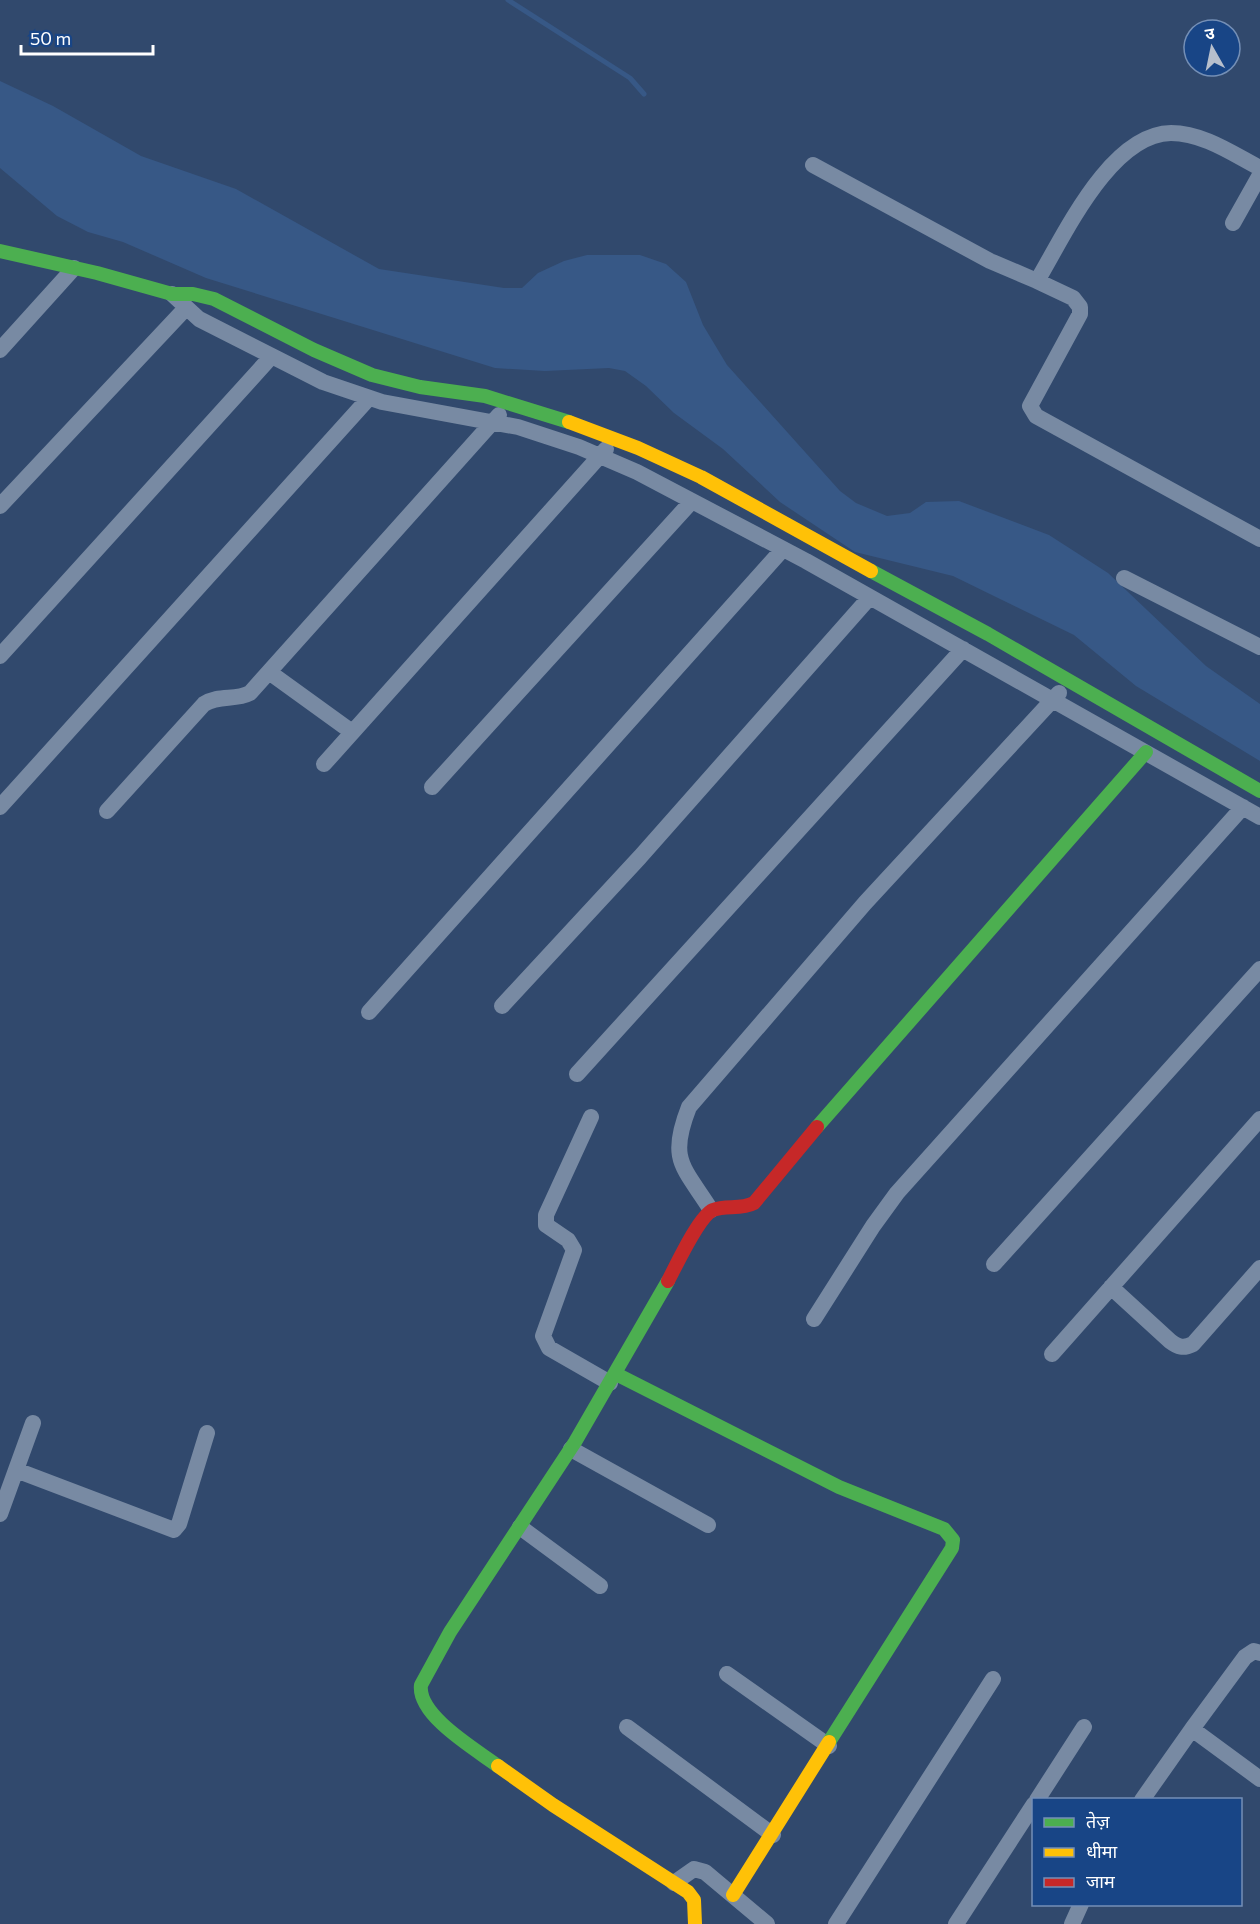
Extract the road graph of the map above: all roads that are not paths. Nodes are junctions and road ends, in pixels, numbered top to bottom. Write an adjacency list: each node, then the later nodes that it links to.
1 (813, 165): 7 (street)
2 (1260, 168): 7 (street)
3 (1260, 175): 4 (street)
4 (1233, 223)
5 (0, 251): 6 (street)
6 (74, 267): 8 (street); 10 (street)
7 (1037, 281): 19 (street)
8 (172, 294): 9 (street); 13 (street)
9 (185, 309): 11 (street); 18 (street)
10 (0, 350)
11 (271, 357): 12 (street); 25 (street)
12 (369, 398): 14 (street); 34 (street)
13 (509, 403): 14 (street); 15 (street)
14 (493, 422): 16 (street); 26 (street)
15 (614, 439): 16 (street); 27 (street)
16 (600, 456): 17 (street); 29 (street)
17 (692, 501): 20 (street); 32 (street)
18 (0, 506)
19 (1260, 539)
20 (783, 549): 22 (street); 40 (street)
21 (1124, 578): 23 (street)
22 (870, 597): 24 (street); 39 (street)
23 (1260, 647)
24 (963, 649): 28 (street); 41 (street)
25 (0, 656)
26 (269, 672): 29 (street); 36 (street)
27 (1070, 681): 28 (street); 33 (street)
28 (1053, 699): 30 (street); 44 (street)
29 (352, 732): 31 (street)
30 (1146, 752): 35 (street); 44 (street)
31 (324, 764)
32 (432, 786)
33 (1260, 791)
34 (0, 807)
35 (1243, 807): 37 (street); 48 (street)
36 (108, 812)
37 (1260, 817)
38 (1260, 969): 45 (street)
39 (502, 1006)
40 (369, 1012)
41 (577, 1074)
42 (591, 1117): 50 (street)
43 (1260, 1119): 47 (street)
44 (711, 1209): 50 (street)
45 (994, 1264)
46 (1260, 1268): 47 (street)
47 (1111, 1287): 49 (street)
48 (814, 1318)
49 (1052, 1354)
50 (613, 1378): 53 (street); 65 (street)
51 (33, 1423): 54 (street)
52 (207, 1433): 54 (street)
53 (571, 1449): 56 (street); 57 (street)
54 (16, 1470): 55 (street)
55 (0, 1514)
56 (708, 1525)
57 (520, 1527): 58 (street); 71 (street)
58 (600, 1586)
59 (1260, 1653): 64 (street)
60 (727, 1674): 65 (street)
61 (993, 1679): 76 (street)
62 (627, 1727): 70 (street)
63 (1084, 1727): 67 (street)
64 (1192, 1729): 66 (street); 68 (street)
65 (829, 1746): 70 (street)
66 (1260, 1779)
67 (1038, 1798)
68 (1143, 1798)
69 (1032, 1807): 77 (street)
70 (773, 1834): 72 (street)
71 (674, 1883): 72 (street); 74 (street)
72 (733, 1896): 75 (street)
73 (1081, 1906): 78 (street)
74 (695, 1924)
75 (767, 1924)
76 (836, 1924)
77 (956, 1924)
78 (1072, 1924)

